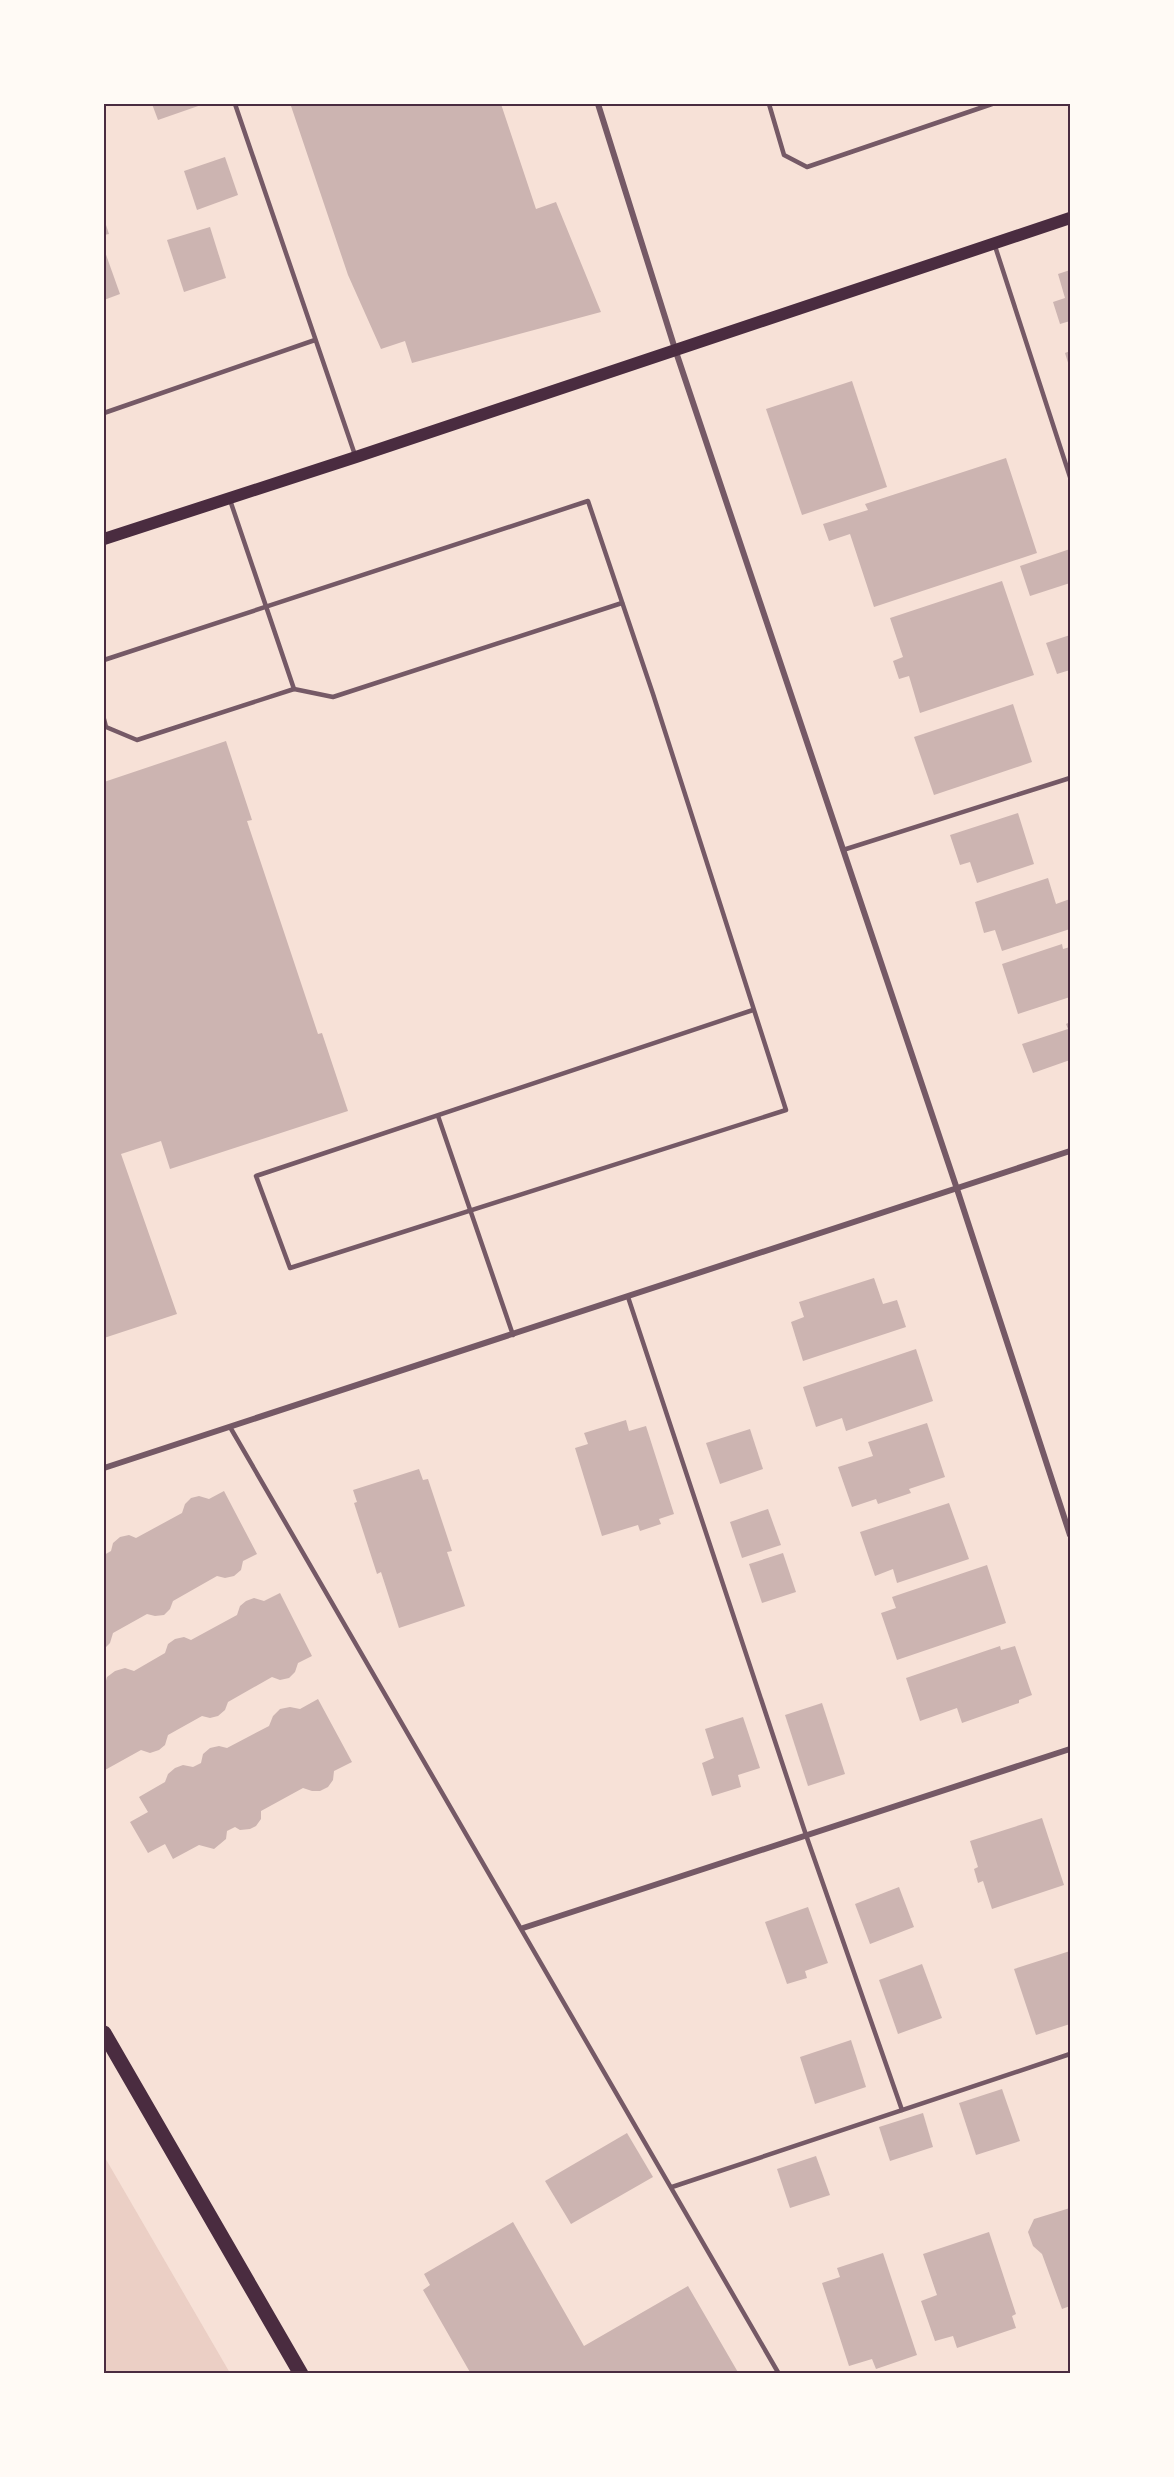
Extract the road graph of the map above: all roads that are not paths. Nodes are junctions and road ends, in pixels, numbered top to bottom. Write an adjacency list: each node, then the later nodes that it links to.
1 (236, 104): 7 (lane)
2 (598, 104): 8 (street)
3 (769, 104): 4 (lane)
4 (992, 104)
5 (1071, 218): 6 (main road)
6 (994, 243): 8 (main road); 11 (lane)
7 (315, 340): 9 (lane); 10 (lane)
8 (675, 349): 10 (main road); 20 (street)
9 (104, 413)
10 (356, 457): 12 (main road)
11 (1071, 477)
12 (229, 498): 13 (main road); 15 (lane)
13 (104, 539)
14 (622, 603): 15 (lane); 17 (lane); 21 (lane)
15 (265, 606): 16 (lane); 17 (lane)
16 (104, 660)
17 (294, 689): 18 (lane)
18 (104, 719)
19 (1071, 778): 20 (lane)
20 (843, 850): 24 (street)
21 (753, 1010): 22 (lane); 25 (lane)
22 (438, 1116): 25 (lane); 25 (lane)
23 (1071, 1151): 24 (street)
24 (957, 1189): 26 (street); 30 (street)
25 (470, 1211): 27 (lane)
26 (628, 1297): 27 (street); 32 (lane)
27 (513, 1335): 28 (street)
28 (230, 1427): 29 (street); 33 (lane)
29 (104, 1468)
30 (1071, 1535)
31 (1071, 1749): 32 (street)
32 (806, 1835): 33 (street); 36 (lane)
33 (523, 1928): 37 (lane)
34 (104, 2033): 38 (main road)
35 (1071, 2054): 36 (lane)
36 (902, 2110): 37 (lane)
37 (672, 2187): 39 (lane)
38 (301, 2373)
39 (779, 2373)

